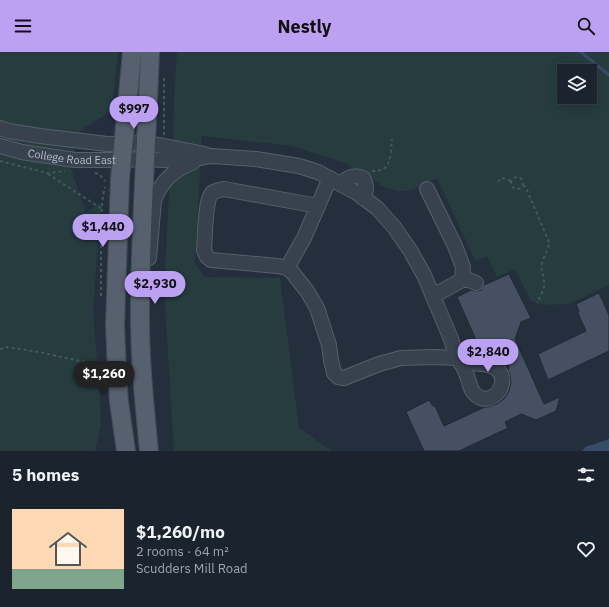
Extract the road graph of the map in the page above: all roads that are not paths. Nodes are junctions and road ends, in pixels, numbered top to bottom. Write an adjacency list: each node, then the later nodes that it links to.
1 (132, 52): 6 (main road)
2 (150, 52): 5 (main road)
3 (0, 128): 6 (street, College Road East)
4 (0, 146): 6 (street, College Road East)
5 (145, 151): 6 (street, College Road East); 7 (street); 7 (street); 16 (main road)
6 (122, 152): 17 (main road)
7 (211, 156): 8 (street); 16 (street)
8 (335, 181): 10 (street); 10 (street); 11 (street)
9 (427, 189): 13 (street)
10 (363, 198): 15 (street)
11 (318, 206): 12 (street); 12 (street)
12 (287, 268): 15 (street)
13 (462, 280): 14 (street); 15 (street)
14 (476, 283)
15 (433, 296)
16 (140, 301): 18 (main road)
17 (126, 451)
18 (149, 451)

